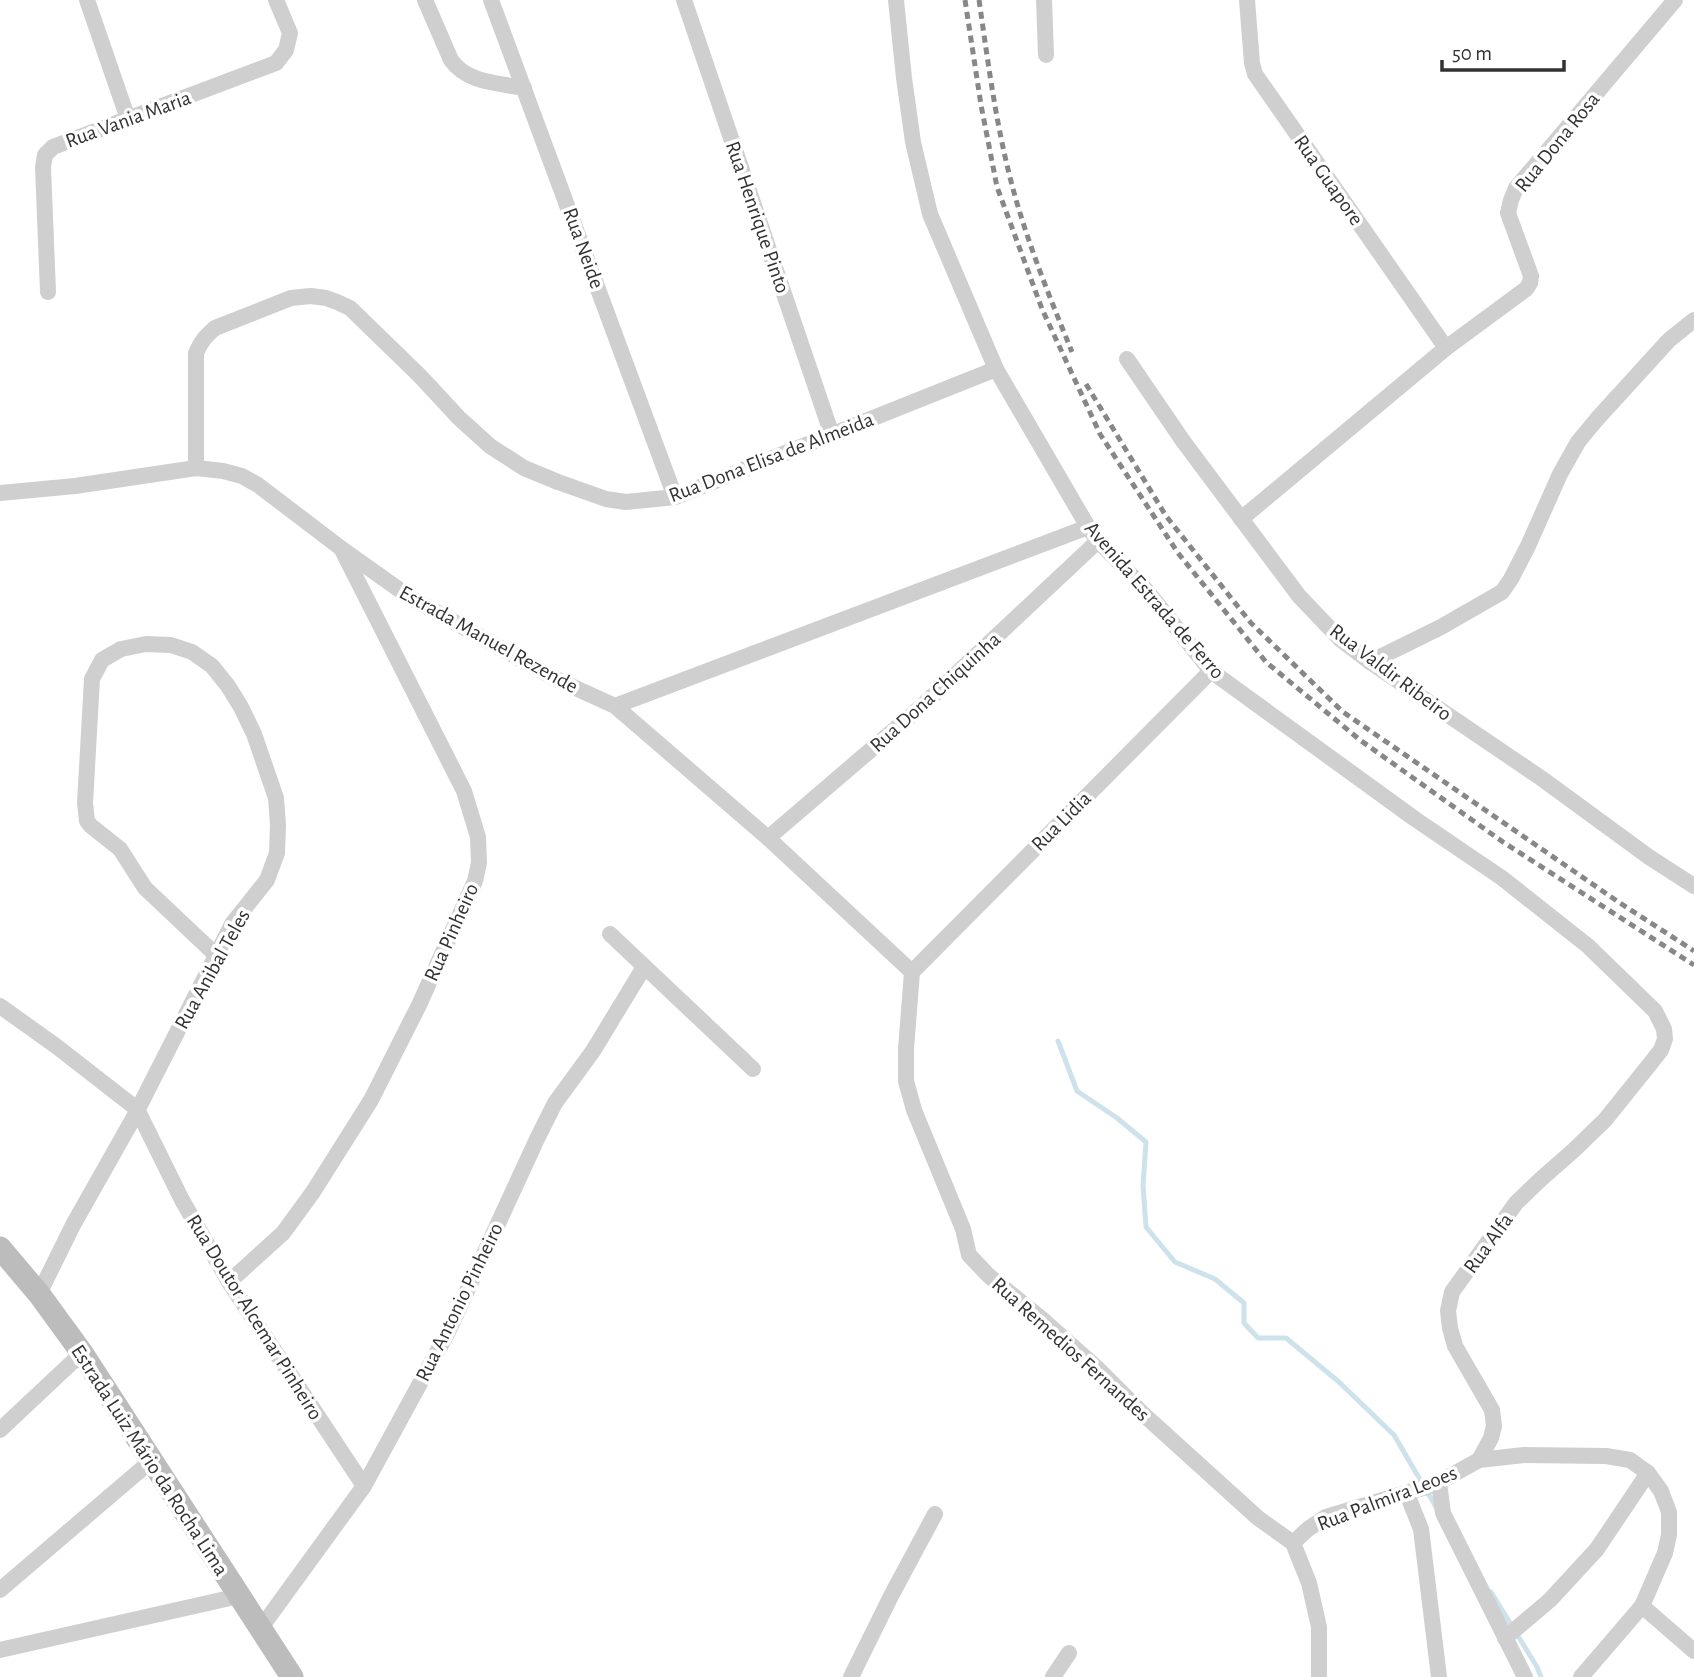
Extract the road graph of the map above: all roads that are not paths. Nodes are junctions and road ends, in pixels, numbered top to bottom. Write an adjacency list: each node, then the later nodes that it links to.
1 (88, 0): 12 (street)
2 (276, 0): 12 (street, Rua Vania Maria)
3 (425, 0): 11 (street)
4 (491, 0): 11 (street, Rua Neide)
5 (684, 0): 18 (street, Rua Henrique Pinto)
6 (896, 0): 17 (street, Avenida Estrada de Ferro)
7 (1044, 0): 10 (street)
8 (1247, 0): 15 (street, Rua Guapore)
9 (1675, 0): 15 (street, Rua Dona Rosa)
10 (1046, 55)
11 (524, 88): 21 (street, Rua Neide)
12 (128, 119): 13 (street, Rua Vania Maria)
13 (48, 292)
14 (1694, 320): 26 (street)
15 (1446, 348): 22 (street)
16 (1128, 359): 22 (street, Rua Valdir Ribeiro)
17 (996, 369): 18 (street, Rua Dona Elisa de Almeida); 23 (street, Avenida Estrada de Ferro)
18 (832, 435): 21 (street, Rua Dona Elisa de Almeida)
19 (196, 468): 20 (street, Estrada Manuel Rezende); 21 (street, Rua Dona Elisa de Almeida); 25 (street, Estrada Manuel Rezende)
20 (0, 493)
21 (675, 497)
22 (1241, 519): 26 (street, Rua Valdir Ribeiro)
23 (1088, 527): 24 (street, Avenida Estrada de Ferro); 28 (street)
24 (1098, 541): 27 (street, Avenida Estrada de Ferro); 29 (street, Rua Dona Chiquinha)
25 (342, 549): 28 (street, Estrada Manuel Rezende); 40 (street, Rua Pinheiro)
26 (1370, 662): 30 (street, Rua Valdir Ribeiro)
27 (1211, 671): 34 (street, Rua Lidia); 36 (street, Avenida Estrada de Ferro)
28 (615, 706): 29 (street, Estrada Manuel Rezende)
29 (768, 838): 34 (street, Estrada Manuel Rezende)
30 (1694, 886)
31 (610, 934): 33 (street)
32 (216, 956): 32 (street, Rua Anibal Teles); 38 (street, Rua Anibal Teles)
33 (643, 967): 37 (street); 48 (street, Rua Antonio Pinheiro)
34 (912, 972): 51 (street, Rua Remedios Fernandes)
35 (0, 1006): 38 (street, Rua Doutor Alcemar Pinheiro)
36 (1650, 1064): 44 (street, Rua Alfa)
37 (753, 1069)
38 (137, 1109): 40 (street, Rua Doutor Alcemar Pinheiro); 41 (street, Rua Anibal Teles)
39 (4, 1261): 41 (main road, Estrada Luiz Mário da Rocha Lima)
40 (229, 1282): 48 (street, Rua Doutor Alcemar Pinheiro)
41 (39, 1294): 42 (main road, Estrada Luiz Mário da Rocha Lima)
42 (82, 1353): 43 (street); 45 (main road, Estrada Luiz Mário da Rocha Lima)
43 (0, 1430)
44 (1479, 1460): 46 (street, Rua Palmira Leoes); 47 (street, Rua Palmira Leoes)
45 (151, 1461): 52 (street); 53 (main road, Estrada Luiz Mário da Rocha Lima)
46 (1648, 1473): 54 (street); 56 (street)
47 (1437, 1484): 49 (street, Rua Palmira Leoes); 56 (street)
48 (364, 1486): 55 (street, Rua Antonio Pinheiro)
49 (1409, 1493): 51 (street, Rua Palmira Leoes); 64 (street)
50 (935, 1514): 61 (street)
51 (1293, 1543): 63 (street)
52 (0, 1590)
53 (239, 1596): 55 (main road, Estrada Luiz Mário da Rocha Lima); 57 (street)
54 (1642, 1606): 58 (street); 66 (street)
55 (260, 1629): 60 (main road, Estrada Luiz Mário da Rocha Lima)
56 (1506, 1638): 65 (street)
57 (0, 1650)
58 (1694, 1651)
59 (1069, 1653): 62 (street)
60 (292, 1677)
61 (851, 1677)
62 (1053, 1677)
63 (1319, 1677)
64 (1439, 1677)
65 (1525, 1677)
66 (1581, 1677)

